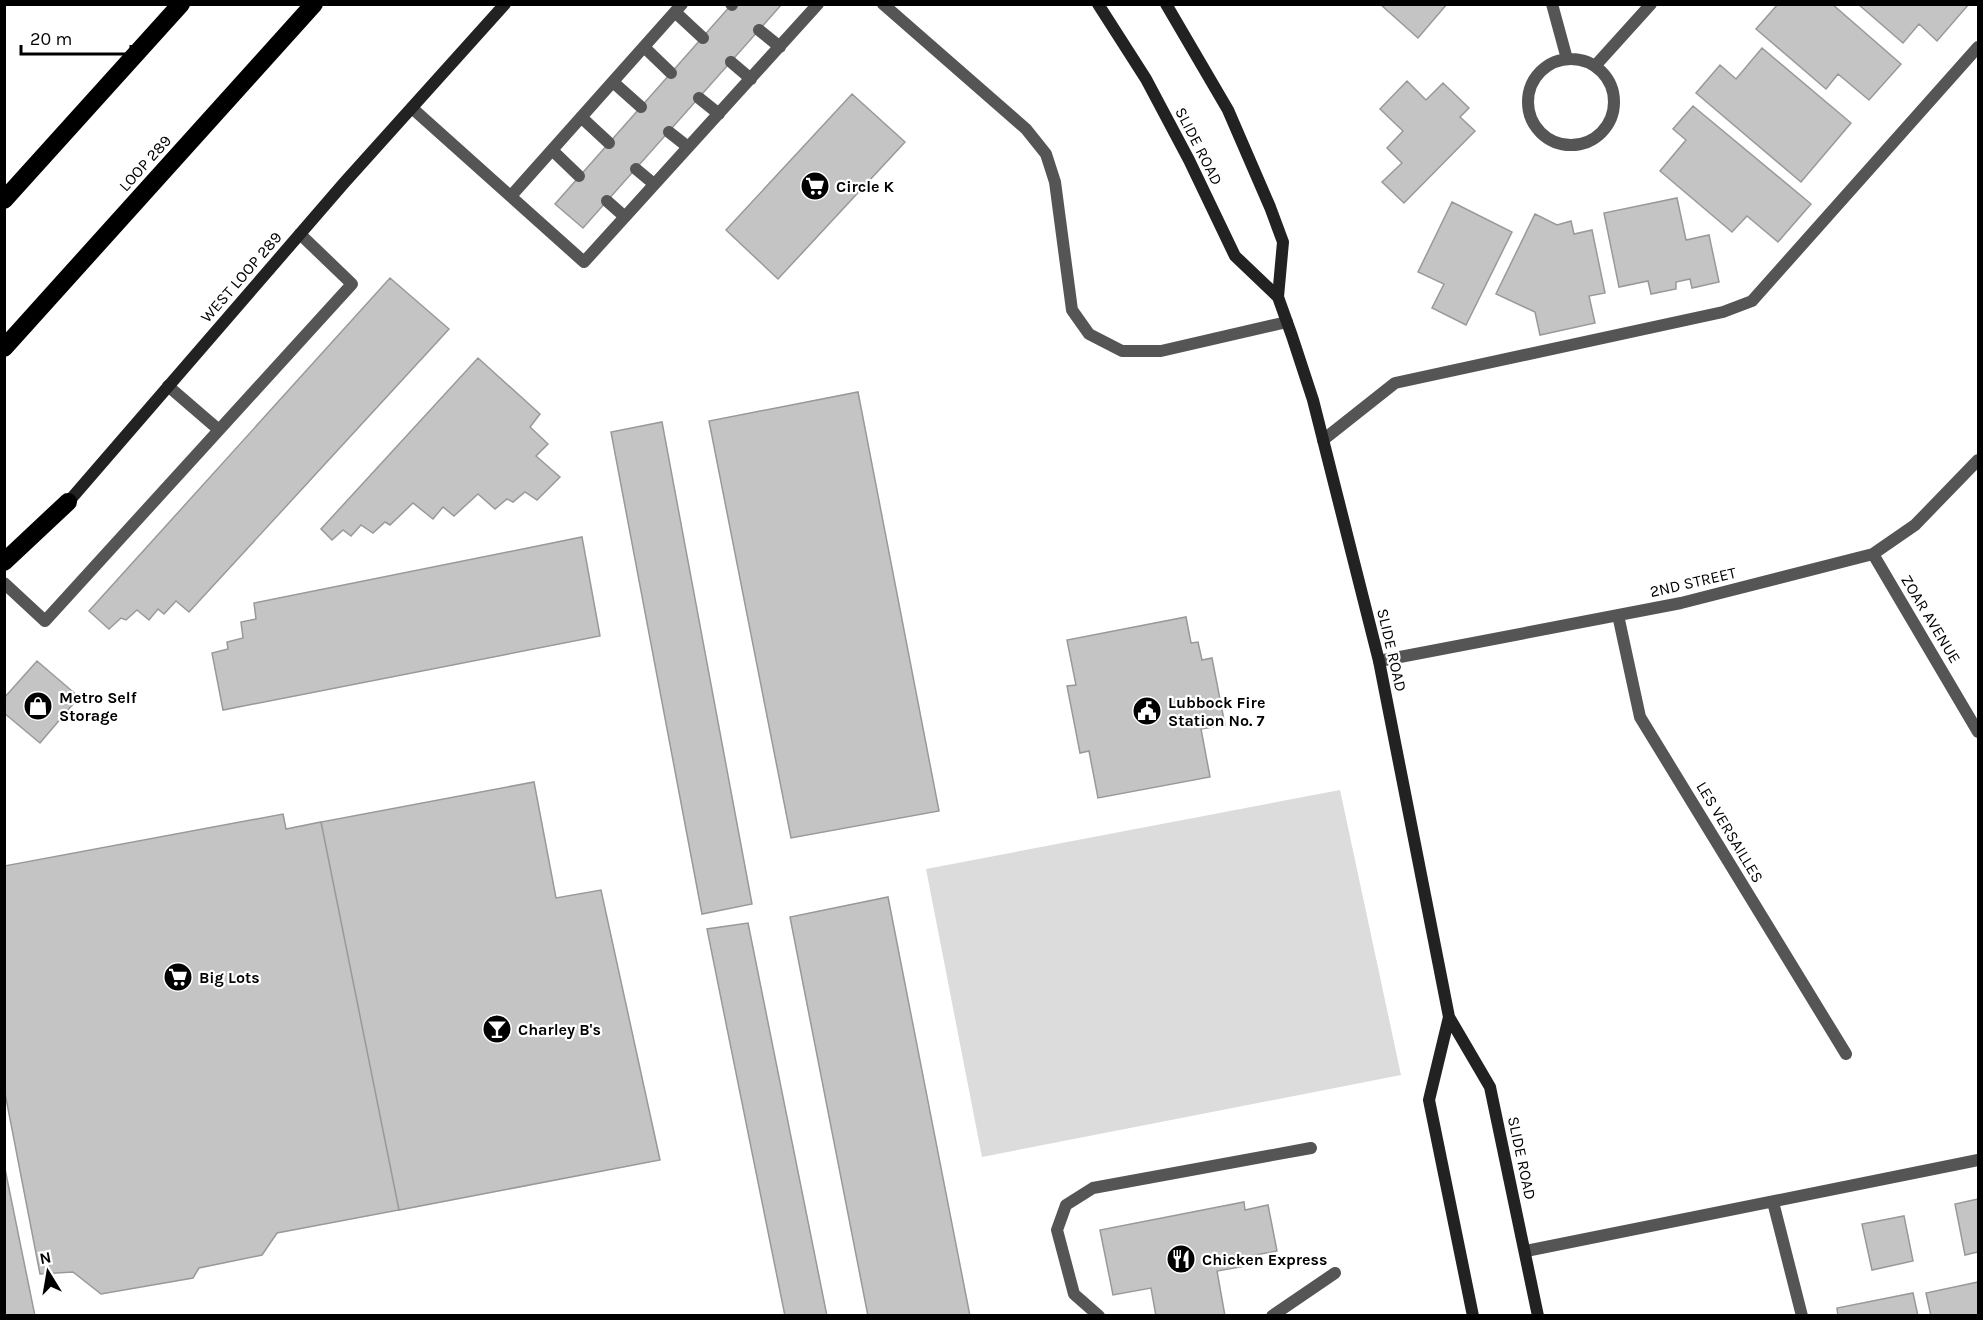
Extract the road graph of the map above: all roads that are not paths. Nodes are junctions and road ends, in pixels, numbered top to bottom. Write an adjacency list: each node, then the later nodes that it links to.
1 (181, 4): 35 (highway)
2 (314, 4): 41 (highway, LOOP 289)
3 (505, 4): 24 (main road, WEST LOOP 289)
4 (883, 4): 40 (street)
5 (1098, 4): 39 (main road, SLIDE ROAD)
6 (1166, 4): 39 (main road, SLIDE ROAD)
7 (1552, 4): 16 (street)
8 (1651, 4): 18 (street)
9 (811, 7): 14 (street)
10 (679, 8): 12 (street); 13 (street)
11 (759, 30): 14 (street)
12 (703, 38)
13 (644, 47): 19 (street); 21 (street)
14 (780, 47): 20 (street)
15 (1978, 47): 44 (street)
16 (1567, 59): 18 (street); 18 (street)
17 (731, 62): 20 (street)
18 (1595, 66)
19 (671, 73)
20 (751, 79): 25 (street)
21 (613, 82): 23 (street); 26 (street)
22 (699, 98): 25 (street)
23 (641, 107)
24 (412, 108): 34 (street); 38 (main road, WEST LOOP 289)
25 (718, 114): 29 (street)
26 (581, 117): 28 (street); 30 (street)
27 (669, 132): 29 (street)
28 (609, 143)
29 (688, 147): 33 (street)
30 (552, 150): 32 (street); 34 (street)
31 (636, 169): 33 (street)
32 (579, 176)
33 (654, 184): 37 (street)
34 (511, 196): 37 (street)
35 (4, 200)
36 (607, 201): 37 (street)
37 (625, 217)
38 (300, 234): 42 (main road, WEST LOOP 289); 43 (street)
39 (1278, 297): 40 (main road, SLIDE ROAD)
40 (1287, 322): 44 (main road, SLIDE ROAD)
41 (4, 348)
42 (168, 386): 43 (street); 46 (main road, WEST LOOP 289)
43 (219, 430): 50 (street)
44 (1323, 440): 52 (main road, SLIDE ROAD)
45 (1978, 460): 47 (street, 2ND STREET)
46 (68, 502): 48 (highway); 49 (main road, WEST LOOP 289)
47 (1873, 554): 51 (street, 2ND STREET); 53 (street, ZOAR AVENUE)
48 (4, 562)
49 (4, 572)
50 (4, 583)
51 (1618, 615): 52 (street, 2ND STREET); 55 (street, LES VERSAILLES)
52 (1379, 662): 54 (main road, SLIDE ROAD)
53 (1978, 732)
54 (1449, 1017): 59 (main road, SLIDE ROAD); 63 (main road, SLIDE ROAD)
55 (1846, 1054)
56 (1311, 1148): 61 (street)
57 (1978, 1160): 58 (street)
58 (1773, 1202): 59 (street); 65 (street)
59 (1526, 1251): 64 (main road, SLIDE ROAD)
60 (1335, 1273): 62 (street)
61 (1099, 1316)
62 (1272, 1316)
63 (1473, 1316)
64 (1538, 1316)
65 (1802, 1316)

